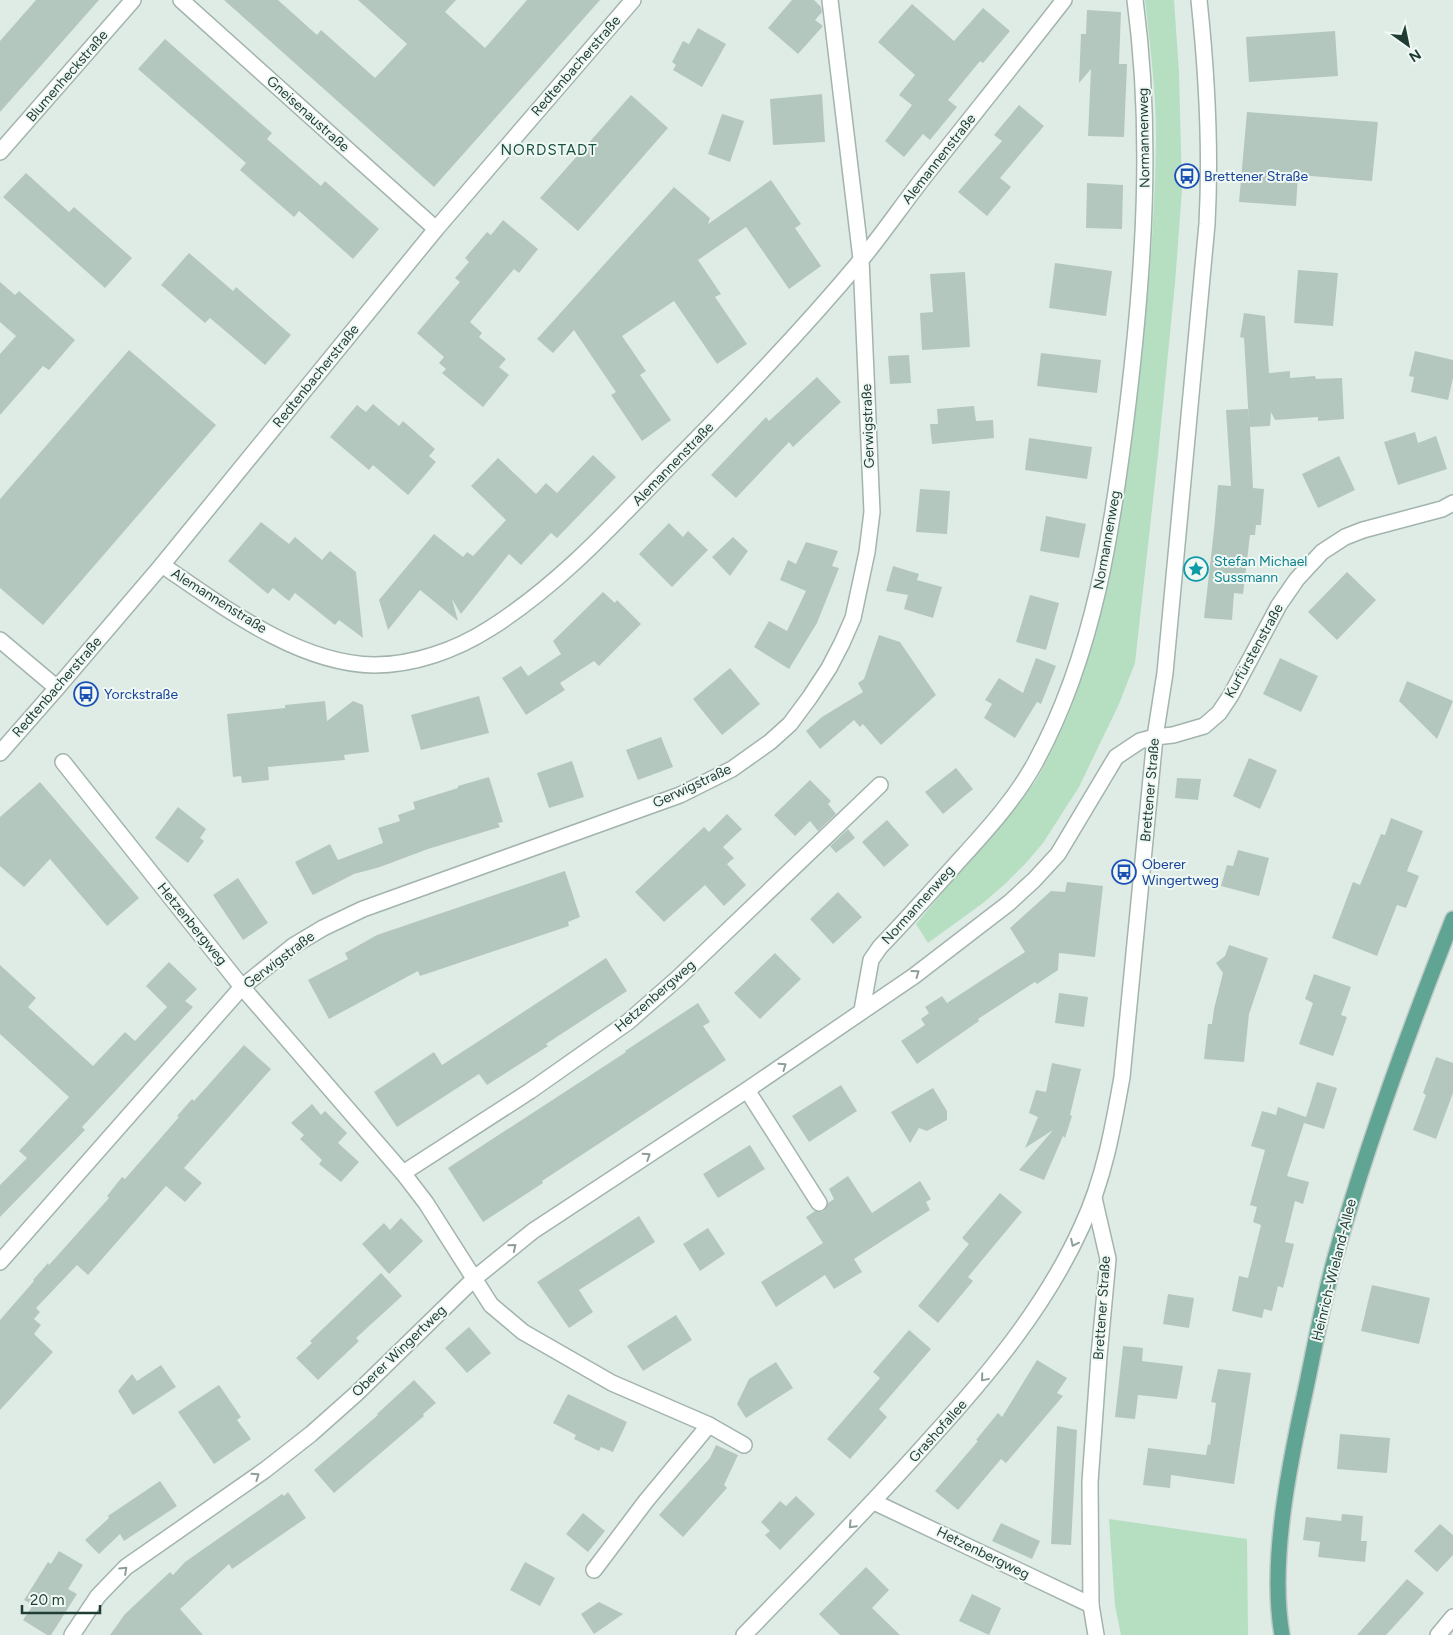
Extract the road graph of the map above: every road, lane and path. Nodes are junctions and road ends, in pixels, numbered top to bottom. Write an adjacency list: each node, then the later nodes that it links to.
1 (133, 0): 8 (street, Blumenheckstraße)
2 (181, 0): 9 (street, Gneisenaustraße)
3 (634, 0): 9 (street, Redtenbacherstraße)
4 (830, 0): 10 (street, Gerwigstraße)
5 (1064, 0): 10 (street, Alemannenstraße)
6 (1135, 0): 21 (street, Normannenweg)
7 (1199, 0): 15 (street, Brettener Straße)
8 (0, 152)
9 (436, 229): 12 (street, Redtenbacherstraße)
10 (861, 260): 12 (street, Alemannenstraße); 20 (street, Gerwigstraße)
11 (1453, 504): 15 (street, Kurfürstenstraße)
12 (162, 565): 14 (street, Redtenbacherstraße)
13 (0, 640): 14 (street)
14 (57, 688): 16 (street, Redtenbacherstraße)
15 (1155, 737): 21 (street, Oberer Wingertweg, one-way to 15); 24 (street, Brettener Straße)
16 (0, 753)
17 (63, 762): 20 (street, Hetzenbergweg)
18 (880, 785): 23 (street, Hetzenbergweg)
19 (1453, 919): 37 (main road, Heinrich-Wieland-Allee)
20 (242, 987): 23 (street, Hetzenbergweg); 26 (street, Gerwigstraße)
21 (862, 1010): 22 (street, Oberer Wingertweg, one-way to 21)
22 (747, 1090): 25 (street); 27 (street, Oberer Wingertweg, one-way to 22)
23 (403, 1173): 27 (street, Hetzenbergweg)
24 (1094, 1198): 30 (street, Grashofallee, one-way to 30); 32 (street, Brettener Straße)
25 (819, 1203)
26 (0, 1262)
27 (475, 1278): 28 (street, Hetzenbergweg); 34 (street, Oberer Wingertweg, one-way to 27)
28 (709, 1425): 29 (street, Hetzenbergweg); 31 (street)
29 (744, 1445)
30 (874, 1502): 32 (street, Hetzenbergweg); 35 (street, Grashofallee, one-way to 35)
31 (594, 1570)
32 (1091, 1605): 36 (street, Brettener Straße)
33 (1453, 1618): 38 (street)
34 (72, 1635)
35 (744, 1635)
36 (1096, 1635)
37 (1282, 1635)
38 (1438, 1635)

